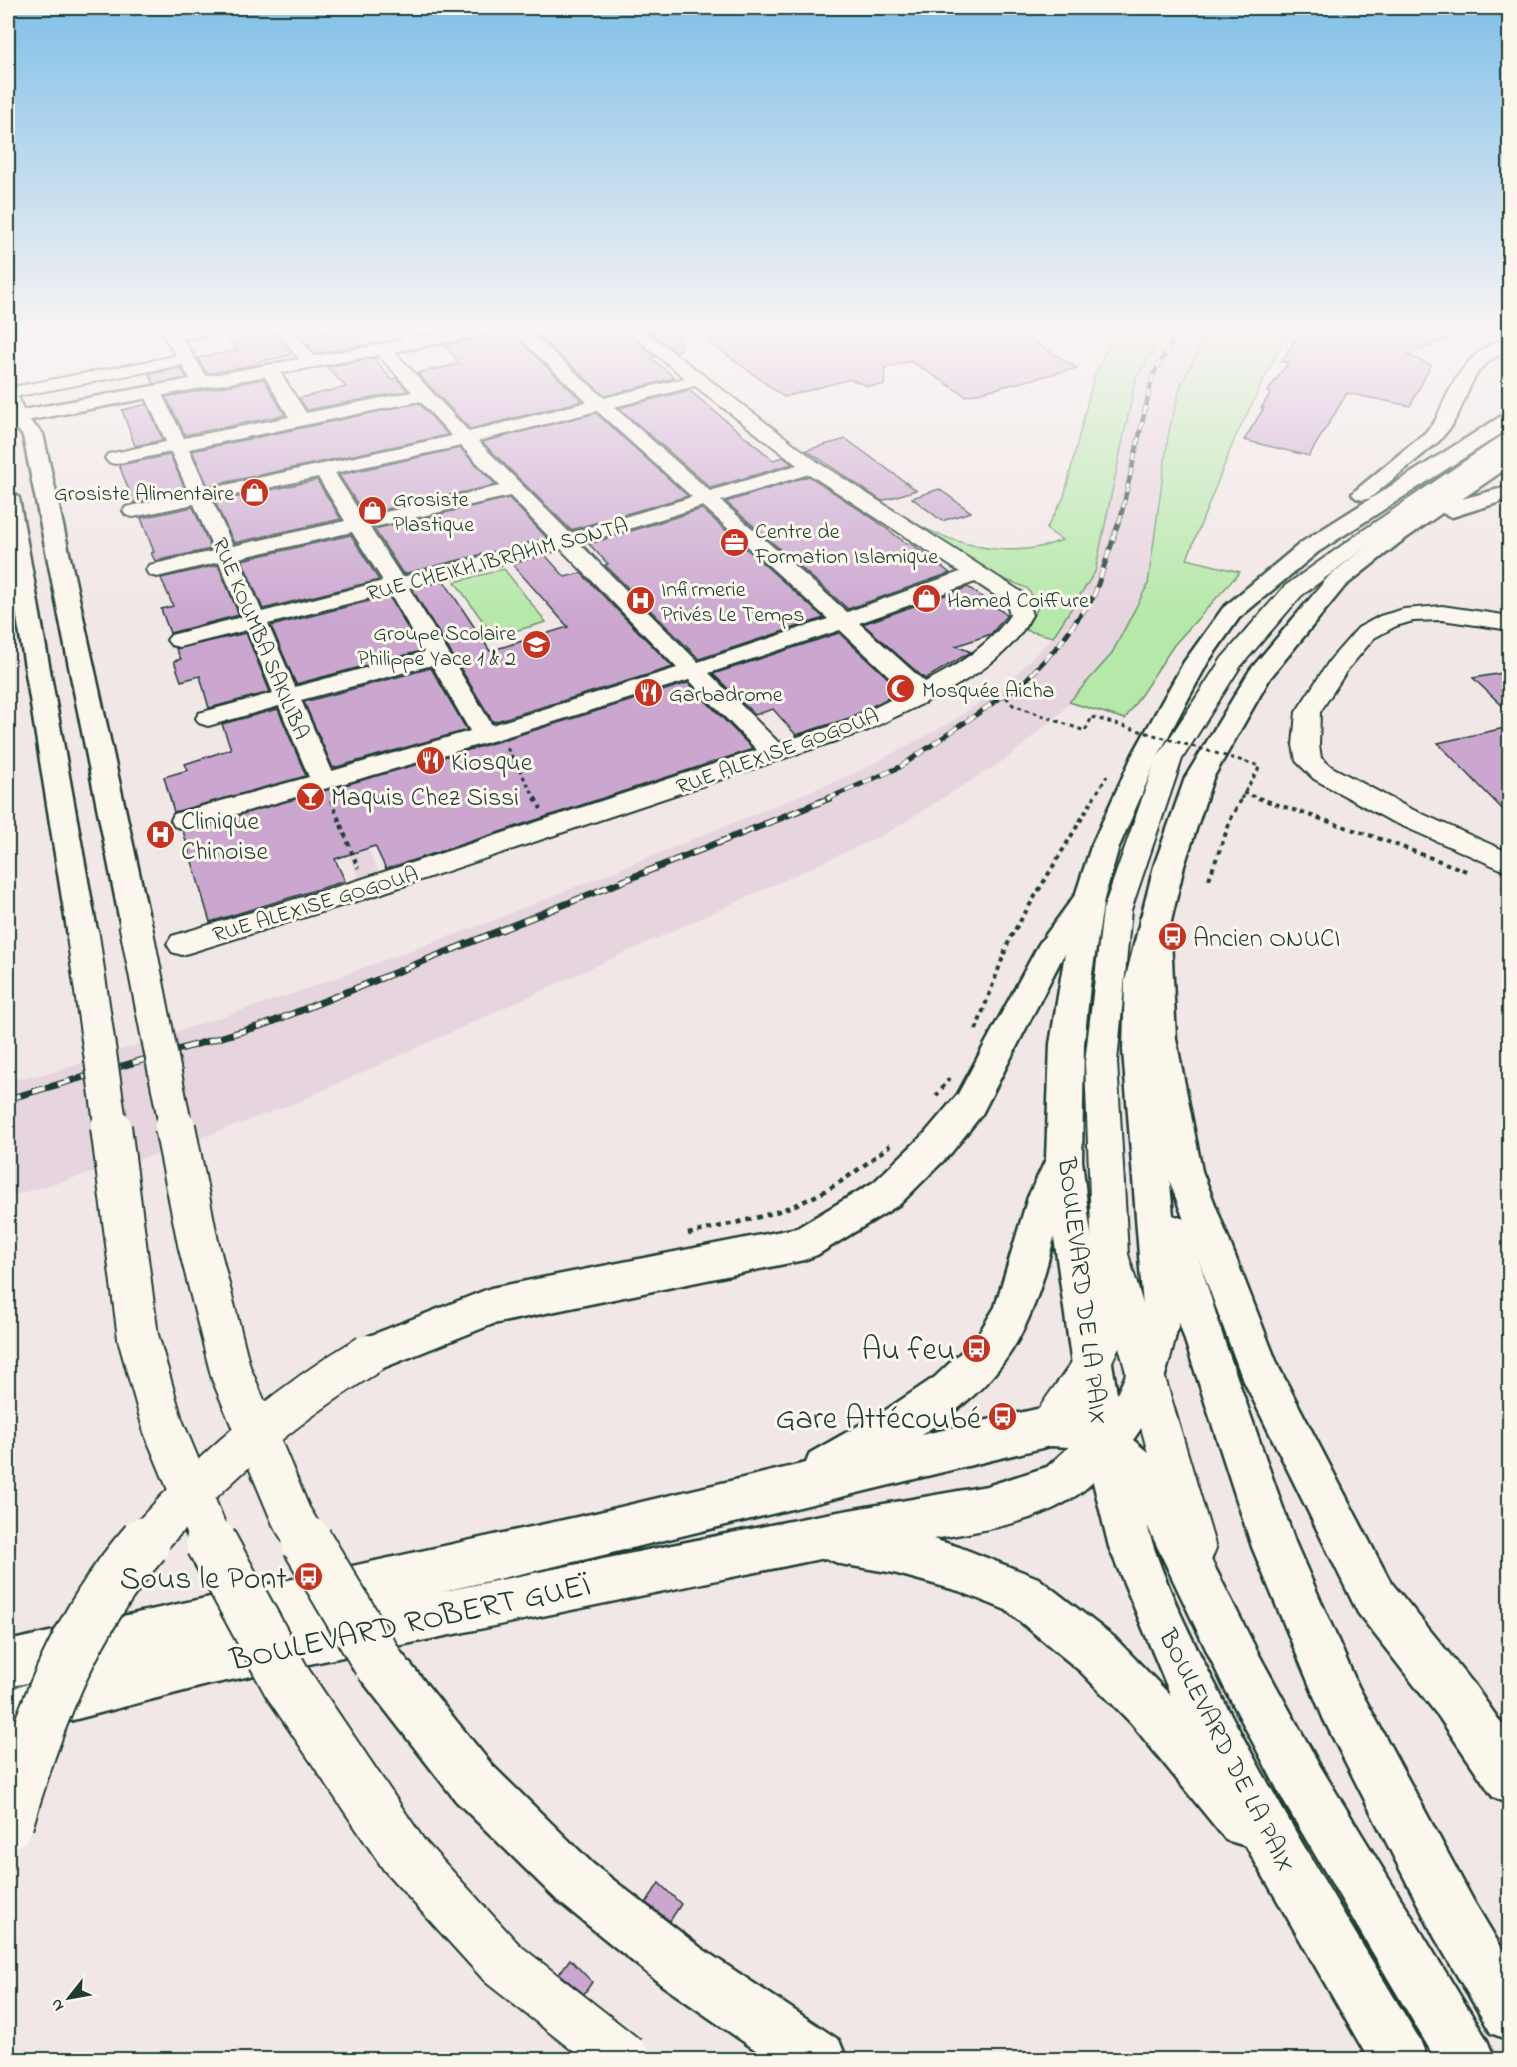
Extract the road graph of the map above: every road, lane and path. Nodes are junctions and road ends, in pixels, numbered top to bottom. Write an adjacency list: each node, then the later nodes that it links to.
1 (22, 427): 78 (main road, bridge)
2 (170, 427): 12 (street, RUE KOUMBA SAKILIBA)
3 (266, 427): 12 (street)
4 (454, 427): 10 (street)
5 (512, 427): 10 (street)
6 (624, 427): 21 (street)
7 (758, 427): 15 (street, RUE ALEXISE GOGOUA)
8 (1440, 427): 26 (main road)
9 (1496, 427): 26 (main road, BOULEVARD DE LA PAIX)
10 (465, 439): 16 (street); 17 (street)
11 (1509, 439): 52 (street, BOULEVARD DE LA PAIX)
12 (179, 446): 14 (street); 19 (street, RUE KOUMBA SAKILIBA)
13 (1509, 456): 24 (main road, BOULEVARD DE LA PAIX)
14 (115, 458)
15 (812, 468): 21 (street, RUE CHEIKH IBRAHIM SONTA); 29 (street, RUE ALEXISE GOGOUA)
16 (324, 471): 19 (street); 23 (street)
17 (514, 489): 23 (street); 25 (street)
18 (1509, 492): 24 (main road)
19 (201, 497): 22 (street); 27 (street, RUE KOUMBA SAKILIBA)
20 (8, 498): 77 (main road, bridge)
21 (707, 501): 25 (street, RUE CHEIKH IBRAHIM SONTA); 32 (street)
22 (133, 511)
23 (358, 524): 27 (street); 30 (street)
24 (1390, 539): 53 (main road, BOULEVARD DE LA PAIX)
25 (567, 541): 30 (street, RUE CHEIKH IBRAHIM SONTA); 36 (street)
26 (1310, 547): 52 (main road, BOULEVARD DE LA PAIX)
27 (226, 554): 28 (street); 31 (street, RUE KOUMBA SAKILIBA)
28 (158, 570)
29 (976, 574): 32 (street); 37 (street, RUE ALEXISE GOGOUA)
30 (396, 585): 31 (street, RUE CHEIKH IBRAHIM SONTA); 35 (street)
31 (256, 621): 34 (street, RUE CHEIKH IBRAHIM SONTA); 39 (street, RUE KOUMBA SAKILIBA)
32 (846, 621): 36 (street); 38 (street)
33 (1509, 622): 48 (street)
34 (179, 640)
35 (438, 656): 39 (street); 41 (street)
36 (693, 670): 41 (street); 42 (street)
37 (948, 680): 38 (street, RUE ALEXISE GOGOUA); 45 (path, bridge)
38 (923, 693): 42 (street, RUE ALEXISE GOGOUA)
39 (287, 697): 40 (street); 44 (street, RUE KOUMBA SAKILIBA)
40 (208, 718)
41 (491, 733): 44 (street); 47 (path)
42 (775, 754): 47 (street, RUE ALEXISE GOGOUA)
43 (1107, 775): 56 (path)
44 (324, 782): 46 (street); 51 (path)
45 (1243, 793): 49 (path); 50 (path)
46 (184, 820)
47 (551, 827): 51 (street, RUE ALEXISE GOGOUA)
48 (1509, 864)
49 (1476, 874)
50 (1209, 879)
51 (366, 888): 54 (street, RUE ALEXISE GOGOUA)
52 (1103, 904): 55 (street); 63 (street, BOULEVARD DE LA PAIX); 74 (main road, bridge)
53 (1155, 919): 59 (main road, BOULEVARD DE LA PAIX); 73 (main road)
54 (182, 944)
55 (1071, 1010): 61 (main road, BOULEVARD DE LA PAIX)
56 (973, 1037)
57 (951, 1077): 58 (path)
58 (930, 1105)
59 (1148, 1130): 65 (main road, BOULEVARD DE LA PAIX); 76 (main road, BOULEVARD DE LA PAIX)
60 (900, 1138): 62 (path)
61 (1064, 1160): 64 (main road, BOULEVARD DE LA PAIX); 68 (main road, BOULEVARD ROBERT GUEÏ)
62 (681, 1236)
63 (1110, 1254): 64 (street); 65 (street, BOULEVARD DE LA PAIX)
64 (1091, 1365): 66 (street); 67 (main road, BOULEVARD DE LA PAIX)
65 (1145, 1379): 67 (main road); 70 (street, BOULEVARD DE LA PAIX)
66 (1050, 1426): 67 (main road, BOULEVARD ROBERT GUEÏ); 68 (main road, BOULEVARD ROBERT GUEÏ)
67 (1104, 1443): 69 (main road, BOULEVARD ROBERT GUEÏ); 70 (main road); 75 (main road, BOULEVARD DE LA PAIX)
68 (798, 1485): 71 (main road, BOULEVARD ROBERT GUEÏ)
69 (815, 1538): 72 (main road, BOULEVARD ROBERT GUEÏ); 75 (main road, BOULEVARD ROBERT GUEÏ)
70 (1206, 1593): 80 (main road, BOULEVARD DE LA PAIX)
71 (8, 1664)
72 (8, 1713)
73 (1509, 1780)
74 (8, 1823)
75 (1312, 1910): 79 (main road, BOULEVARD DE LA PAIX)
76 (1509, 2014)
77 (625, 2060)
78 (819, 2060)
79 (1400, 2060)
80 (1467, 2060)

